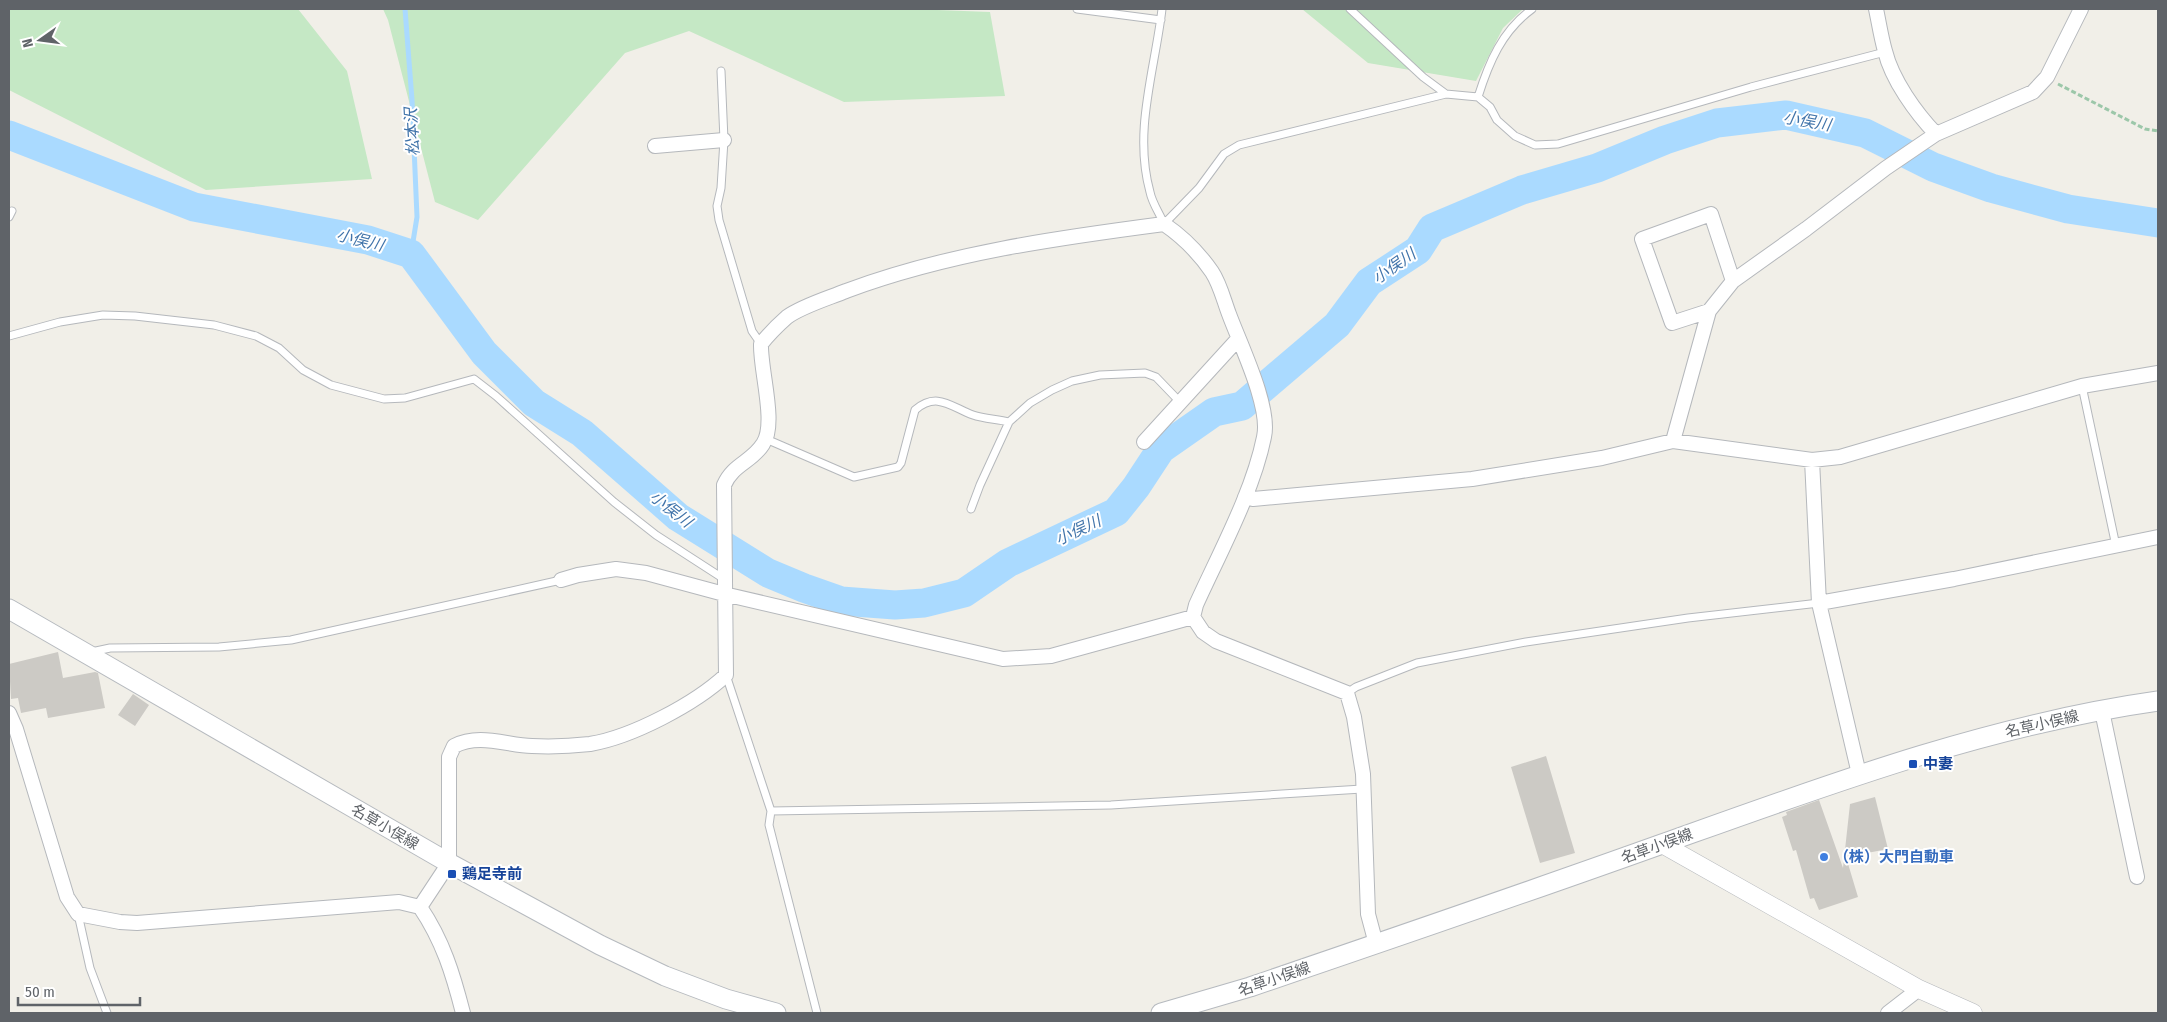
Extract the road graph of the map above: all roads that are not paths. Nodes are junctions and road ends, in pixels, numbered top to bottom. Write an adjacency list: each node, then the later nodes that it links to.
1 (1077, 9): 7 (lane)
2 (1162, 9): 7 (lane)
3 (1350, 9): 10 (lane)
4 (1532, 9): 11 (lane)
5 (1876, 9): 8 (street)
6 (2081, 9): 12 (street)
7 (1161, 20): 15 (lane)
8 (1885, 52): 11 (lane); 12 (street)
9 (721, 71): 13 (lane)
10 (1446, 94): 11 (lane); 15 (lane)
11 (1478, 97)
12 (1934, 135): 16 (street)
13 (724, 140): 14 (street); 20 (lane)
14 (655, 146)
15 (1164, 224): 19 (street); 20 (street)
16 (1733, 281): 17 (street); 17 (street)
17 (1709, 311): 26 (street)
18 (9, 336): 33 (lane)
19 (1238, 339): 23 (street); 29 (street)
20 (761, 344): 25 (street)
21 (2158, 372): 22 (street)
22 (2082, 386): 28 (street); 32 (lane)
23 (1180, 402): 24 (lane); 27 (street)
24 (1009, 422): 25 (lane); 30 (lane)
25 (766, 439): 33 (street)
26 (1673, 441): 28 (street); 29 (street)
27 (1144, 442)
28 (1812, 460): 36 (street)
29 (1246, 496): 38 (street)
30 (971, 509)
31 (2158, 537): 32 (street)
32 (2116, 546): 36 (street)
33 (725, 576): 35 (street)
34 (561, 580): 35 (street); 39 (lane)
35 (724, 594): 38 (street); 40 (street)
36 (1820, 603): 41 (lane); 46 (street)
37 (9, 608): 39 (main road, 名草小俣線)
38 (1193, 617): 41 (street)
39 (91, 656): 50 (main road, 名草小俣線)
40 (726, 675): 48 (lane); 50 (street)
41 (1347, 693): 47 (street)
42 (2158, 701): 43 (main road, 名草小俣線)
43 (2102, 711): 46 (main road, 名草小俣線); 51 (street)
44 (9, 713): 45 (street)
45 (13, 730): 53 (street)
46 (1859, 774): 49 (main road, 名草小俣線)
47 (1362, 789): 48 (lane); 54 (street)
48 (771, 811): 59 (lane)
49 (1662, 844): 54 (main road, 名草小俣線); 55 (street)
50 (449, 863): 52 (street); 58 (main road, 名草小俣線)
51 (2137, 877)
52 (420, 906): 53 (street); 57 (street)
53 (78, 914): 56 (lane)
54 (1376, 944): 60 (main road, 名草小俣線)
55 (1919, 989): 61 (street); 62 (street)
56 (107, 1013)
57 (463, 1013)
58 (776, 1013)
59 (817, 1013)
60 (1161, 1013)
61 (1888, 1013)
62 (1973, 1013)

